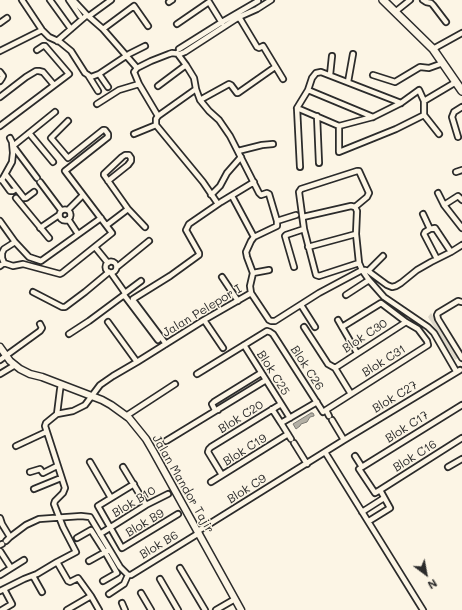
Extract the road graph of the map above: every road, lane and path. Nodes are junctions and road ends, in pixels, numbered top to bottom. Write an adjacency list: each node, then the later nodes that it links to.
1 (22, 0): 24 (street)
2 (50, 0): 22 (street)
3 (69, 0): 13 (street)
4 (72, 0): 14 (street)
5 (111, 0): 14 (street)
6 (271, 0): 15 (street)
7 (383, 0): 12 (main road)
8 (410, 0): 12 (street)
9 (423, 0): 17 (street)
10 (208, 1): 19 (street); 20 (street)
11 (258, 1): 20 (street)
12 (395, 12): 28 (main road)
13 (80, 16)
14 (88, 16): 22 (street); 23 (street)
15 (239, 17): 20 (street); 37 (street)
16 (8, 18): 18 (street)
17 (446, 22)
18 (0, 23)
19 (177, 24)
20 (223, 24): 31 (street)
21 (148, 26): 23 (street)
22 (71, 29): 26 (street)
23 (103, 29): 33 (street)
24 (42, 30): 26 (street); 30 (street)
25 (462, 33): 28 (street)
26 (57, 41): 41 (street)
27 (145, 46): 33 (street)
28 (433, 48): 35 (main road)
29 (37, 50): 49 (street)
30 (0, 51)
31 (178, 51): 36 (street); 38 (street)
32 (353, 54): 46 (street)
33 (126, 56): 38 (street); 40 (street)
34 (332, 56): 42 (street)
35 (443, 63): 43 (street); 47 (main road)
36 (186, 65): 50 (street); 52 (street)
37 (275, 67): 44 (street); 57 (street)
38 (137, 68): 48 (street)
39 (0, 72): 45 (street)
40 (99, 74): 41 (street); 51 (street)
41 (88, 75): 54 (street)
42 (330, 75): 46 (street); 53 (street)
43 (373, 75)
44 (283, 79)
45 (0, 81)
46 (348, 82): 59 (street)
47 (456, 82): 55 (main road); 58 (street)
48 (139, 84): 60 (street); 65 (street)
49 (54, 85): 56 (street); 70 (street)
50 (158, 86)
51 (108, 87)
52 (196, 89): 57 (street); 65 (street)
53 (308, 90): 62 (street); 67 (street)
54 (98, 91)
55 (462, 91)
56 (0, 97)
57 (200, 100): 79 (street)
58 (424, 101): 59 (street); 64 (street)
59 (401, 102): 67 (street)
60 (97, 104)
61 (462, 107): 75 (street)
62 (297, 108): 66 (street); 85 (street)
63 (55, 112): 72 (street)
64 (424, 115): 71 (street); 74 (street)
65 (158, 116): 69 (street)
66 (317, 116): 71 (street); 83 (street)
67 (373, 117): 71 (street)
68 (68, 121): 81 (street)
69 (156, 125): 73 (street); 96 (street)
70 (0, 126)
71 (338, 126)
72 (29, 133): 78 (street); 82 (street)
73 (134, 134)
74 (439, 134)
75 (458, 137)
76 (10, 138): 78 (street)
77 (274, 144): 79 (street)
78 (12, 146): 88 (street); 105 (street)
79 (238, 151): 80 (street)
80 (241, 157): 91 (street); 96 (street)
81 (68, 158): 84 (street); 84 (street)
82 (53, 162)
83 (319, 163)
84 (73, 164): 95 (street)
85 (300, 167)
86 (462, 170): 87 (street)
87 (456, 172)
88 (6, 174): 89 (street); 92 (street)
89 (1, 180): 92 (street)
90 (108, 181): 90 (street); 103 (street)
91 (254, 182): 97 (street); 112 (street)
92 (16, 189): 93 (street)
93 (34, 192)
94 (438, 193): 101 (street)
95 (83, 195): 104 (street); 109 (street)
96 (211, 195): 100 (street)
97 (232, 196): 100 (street); 121 (street)
98 (16, 198): 115 (street)
99 (462, 200): 101 (street)
100 (218, 204): 163 (street)
101 (444, 205): 116 (street)
102 (355, 207): 108 (street); 108 (street); 120 (street)
103 (128, 209): 113 (street); 114 (street)
104 (68, 210): 105 (street); 110 (street)
105 (60, 212): 110 (street); 115 (street)
106 (423, 214): 118 (street)
107 (296, 215): 112 (street)
108 (303, 217): 117 (street)
109 (101, 218): 113 (street); 119 (street)
110 (68, 219): 119 (street)
111 (0, 220): 124 (street)
112 (277, 221): 121 (street)
113 (107, 225): 126 (street)
114 (145, 227)
115 (40, 228): 122 (street)
116 (462, 228)
117 (304, 229): 127 (street); 137 (street)
118 (430, 229): 128 (street); 131 (street)
119 (78, 234): 130 (street)
120 (356, 234): 127 (street); 133 (street)
121 (254, 237): 142 (street)
122 (49, 238)
123 (149, 241): 136 (street)
124 (15, 242): 130 (street); 135 (street)
125 (462, 245): 128 (street)
126 (95, 247): 132 (street); 134 (street)
127 (308, 247): 133 (street)
128 (451, 252): 131 (street)
129 (383, 256): 140 (street)
130 (29, 258): 134 (street)
131 (437, 259): 140 (street)
132 (108, 263): 136 (street); 141 (street)
133 (359, 263): 139 (street)
134 (23, 264): 135 (street)
135 (2, 265)
136 (117, 267): 141 (street)
137 (294, 267)
138 (269, 270): 142 (street)
139 (362, 270): 140 (street); 144 (street); 152 (street, Jalan Pelepor I)
140 (368, 271)
141 (110, 273): 146 (street); 148 (street)
142 (253, 273): 147 (street)
143 (222, 277): 150 (street)
144 (369, 280): 149 (street); 196 (street, Blok C27)
145 (141, 281): 148 (street)
146 (33, 292)
147 (252, 293): 150 (street, Jalan Pelepor I); 152 (street, Jalan Pelepor I)
148 (124, 294): 161 (street); 162 (street)
149 (346, 295)
150 (238, 301): 153 (street, Jalan Pelepor I)
151 (462, 302): 169 (street)
152 (301, 305): 159 (street)
153 (204, 320): 163 (street, Jalan Pelepor I); 166 (street)
154 (338, 320): 160 (street)
155 (108, 322): 171 (street)
156 (406, 322): 160 (street); 167 (street, Blok C30); 180 (street, Blok C31)
157 (40, 324): 168 (street)
158 (304, 327): 173 (street)
159 (315, 327)
160 (342, 327): 167 (street)
161 (69, 334)
162 (158, 340)
163 (166, 344): 171 (street, Jalan Pelepor I)
164 (244, 344): 174 (street, Blok C25); 176 (street, Blok C25); 182 (street, Blok C26)
165 (0, 347): 168 (street, Jalan Mandor Tajir)
166 (223, 348)
167 (357, 353): 173 (street, Blok C30)
168 (6, 355): 170 (street); 172 (street, Jalan Mandor Tajir)
169 (462, 358)
170 (0, 360)
171 (137, 362): 181 (street, Jalan Pelepor I)
172 (14, 365): 175 (street); 179 (street, Jalan Mandor Tajir)
173 (335, 368): 180 (street)
174 (261, 373): 177 (street, Blok C25); 186 (street)
175 (0, 374)
176 (197, 374)
177 (266, 380): 183 (street, Blok C25); 186 (street)
178 (175, 384): 189 (street)
179 (61, 385): 181 (street, Jalan Mandor Tajir); 188 (street)
180 (351, 394): 187 (street, Blok C31)
181 (91, 397): 188 (street, Jalan Pelepor I); 189 (street, Jalan Mandor Tajir)
182 (317, 402): 187 (street, Blok C26); 190 (street)
183 (281, 404): 185 (street, Blok C20); 190 (street, Blok C25)
184 (462, 405): 205 (street, Blok C17)
185 (272, 409): 191 (street); 208 (street, Blok C20)
186 (218, 410): 195 (street)
187 (326, 410): 196 (street)
188 (57, 414): 192 (street)
189 (126, 416): 224 (street, Jalan Mandor Tajir)
190 (290, 418): 191 (street)
191 (281, 423): 194 (street)
192 (46, 432): 197 (street); 203 (street)
193 (462, 438): 213 (street, Blok C16)
194 (291, 439): 202 (street); 208 (street, Blok C19)
195 (166, 440)
196 (344, 440): 198 (street, Blok C27)
197 (16, 446)
198 (325, 452): 202 (street, Blok C9); 218 (street)
199 (355, 456): 205 (street)
200 (462, 458): 206 (street)
201 (90, 462): 215 (street)
202 (307, 464): 224 (street, Blok C9)
203 (57, 466): 207 (street); 209 (street)
204 (123, 467): 211 (street)
205 (362, 467): 213 (street)
206 (448, 467)
207 (30, 472)
208 (222, 475): 210 (street, Blok C19)
209 (61, 478): 212 (street); 221 (street)
210 (211, 482)
211 (134, 484): 215 (street); 217 (street)
212 (34, 489)
213 (380, 490): 216 (street)
214 (168, 494): 217 (street, Blok B10)
215 (112, 498): 223 (street)
216 (384, 498): 218 (street); 222 (street)
217 (146, 505): 223 (street, Blok B10)
218 (362, 512): 222 (street)
219 (178, 514): 223 (street, Blok B9)
220 (0, 518): 227 (street)
221 (59, 518): 225 (street); 227 (street); 232 (street)
222 (368, 521): 256 (street)
223 (110, 528): 225 (street, Blok B10)
224 (198, 532): 236 (street, Blok B6); 245 (street, Jalan Mandor Tajir)
225 (100, 534): 228 (street)
226 (77, 538): 228 (street)
227 (4, 542)
228 (107, 550): 231 (street); 236 (street); 239 (street)
229 (0, 551): 233 (street)
230 (24, 560): 233 (street)
231 (89, 561)
232 (57, 562): 237 (street); 244 (street)
233 (11, 568): 235 (street)
234 (180, 568): 253 (street)
235 (0, 575)
236 (129, 575): 243 (street, Blok B6)
237 (33, 576): 240 (street); 241 (street)
238 (160, 580): 252 (street)
239 (103, 581)
240 (2, 590): 247 (street)
241 (42, 592)
242 (141, 593): 251 (street)
243 (109, 594)
244 (91, 596): 248 (street); 249 (street)
245 (235, 599): 254 (street); 255 (street, Jalan Mandor Tajir)
246 (122, 604): 250 (street)
247 (2, 610)
248 (67, 610)
249 (97, 610)
250 (125, 610)
251 (151, 610)
252 (178, 610)
253 (204, 610)
254 (216, 610)
255 (241, 610)
256 (423, 610)

